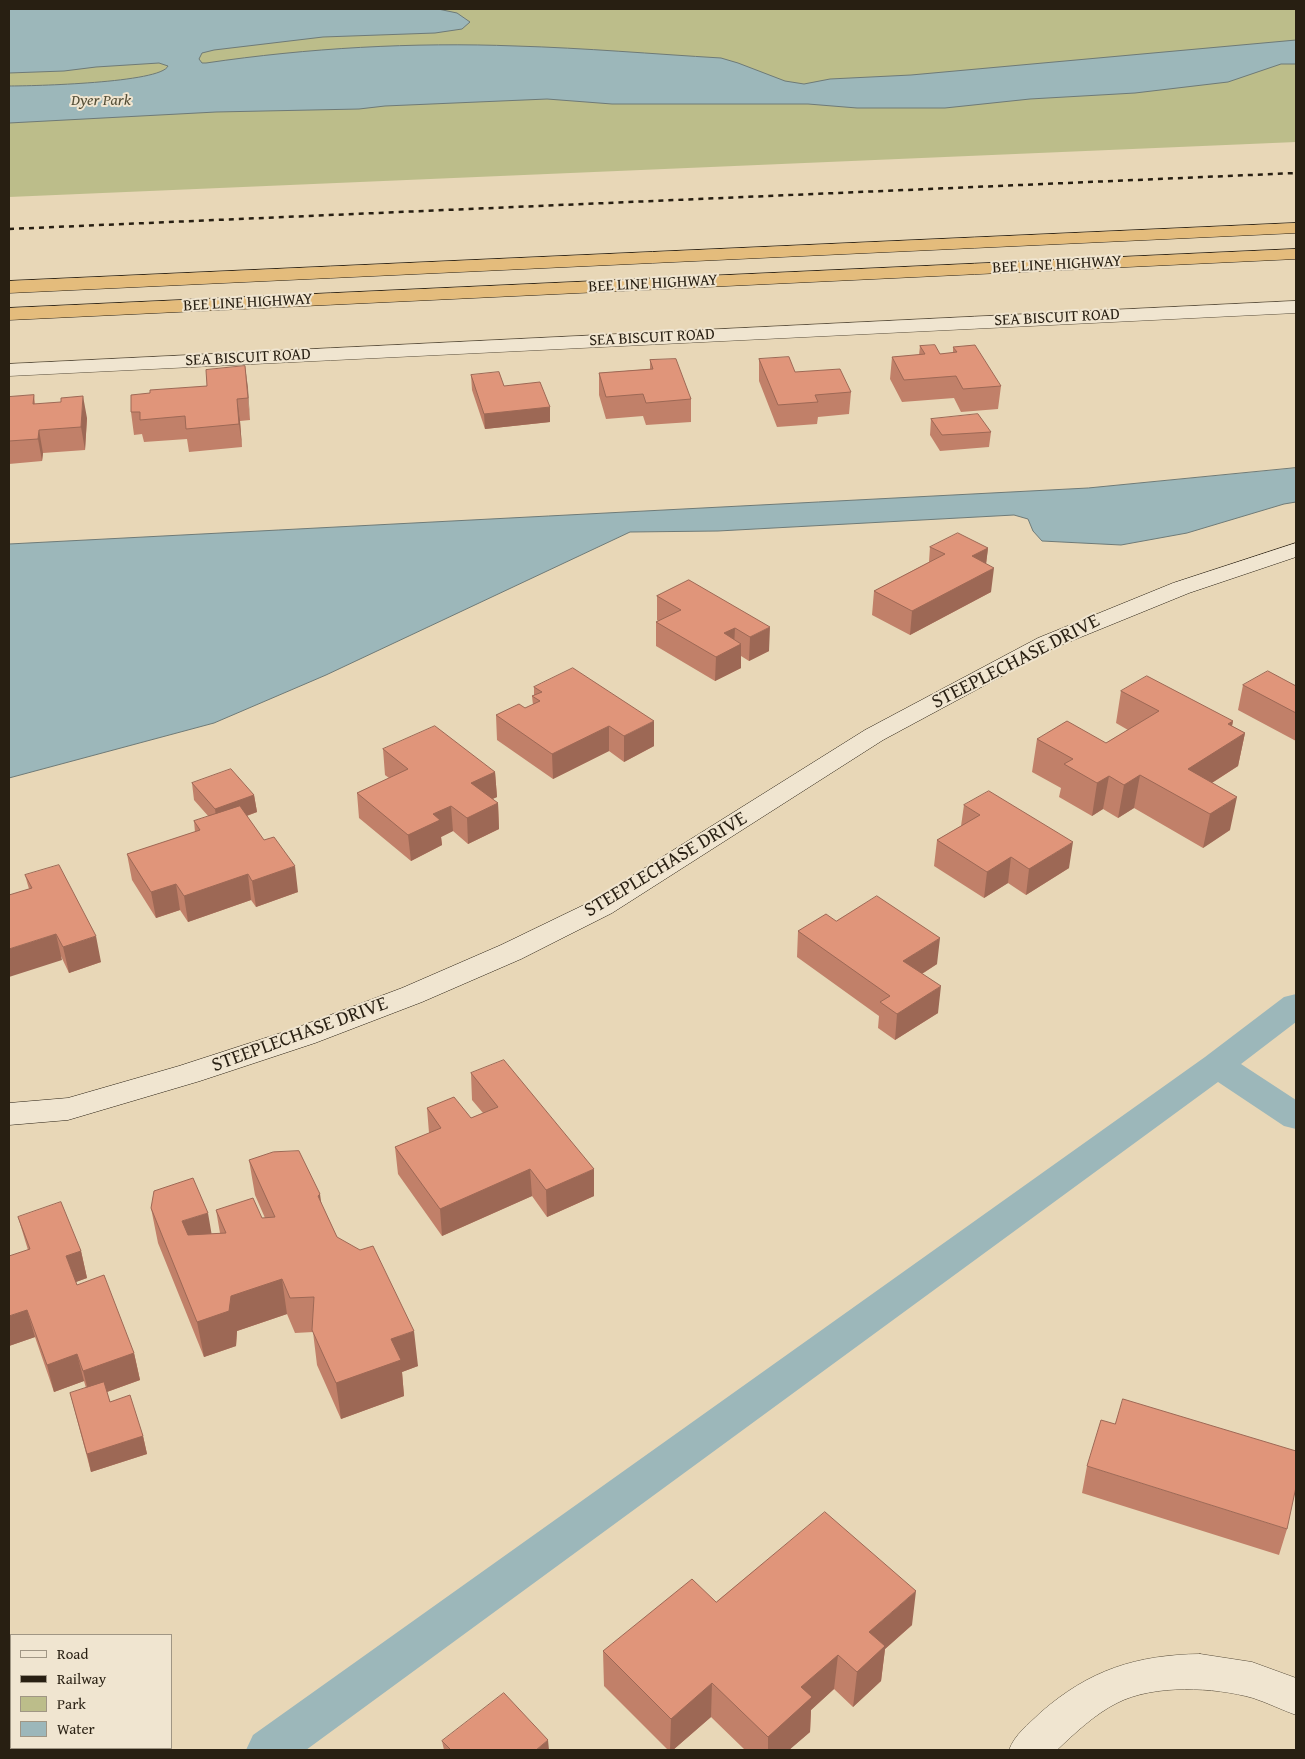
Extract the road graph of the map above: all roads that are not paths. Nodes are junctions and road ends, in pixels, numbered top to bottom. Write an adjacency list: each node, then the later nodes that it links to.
1 (1296, 228): 3 (highway, BEE LINE HIGHWAY)
2 (1296, 254): 5 (highway, BEE LINE HIGHWAY)
3 (9, 286)
4 (1295, 308): 6 (street, SEA BISCUIT ROAD)
5 (9, 314)
6 (9, 370)
7 (1296, 550): 8 (street, STEEPLECHASE DRIVE)
8 (9, 1114)
9 (1296, 1697): 10 (street)
10 (1029, 1750)

